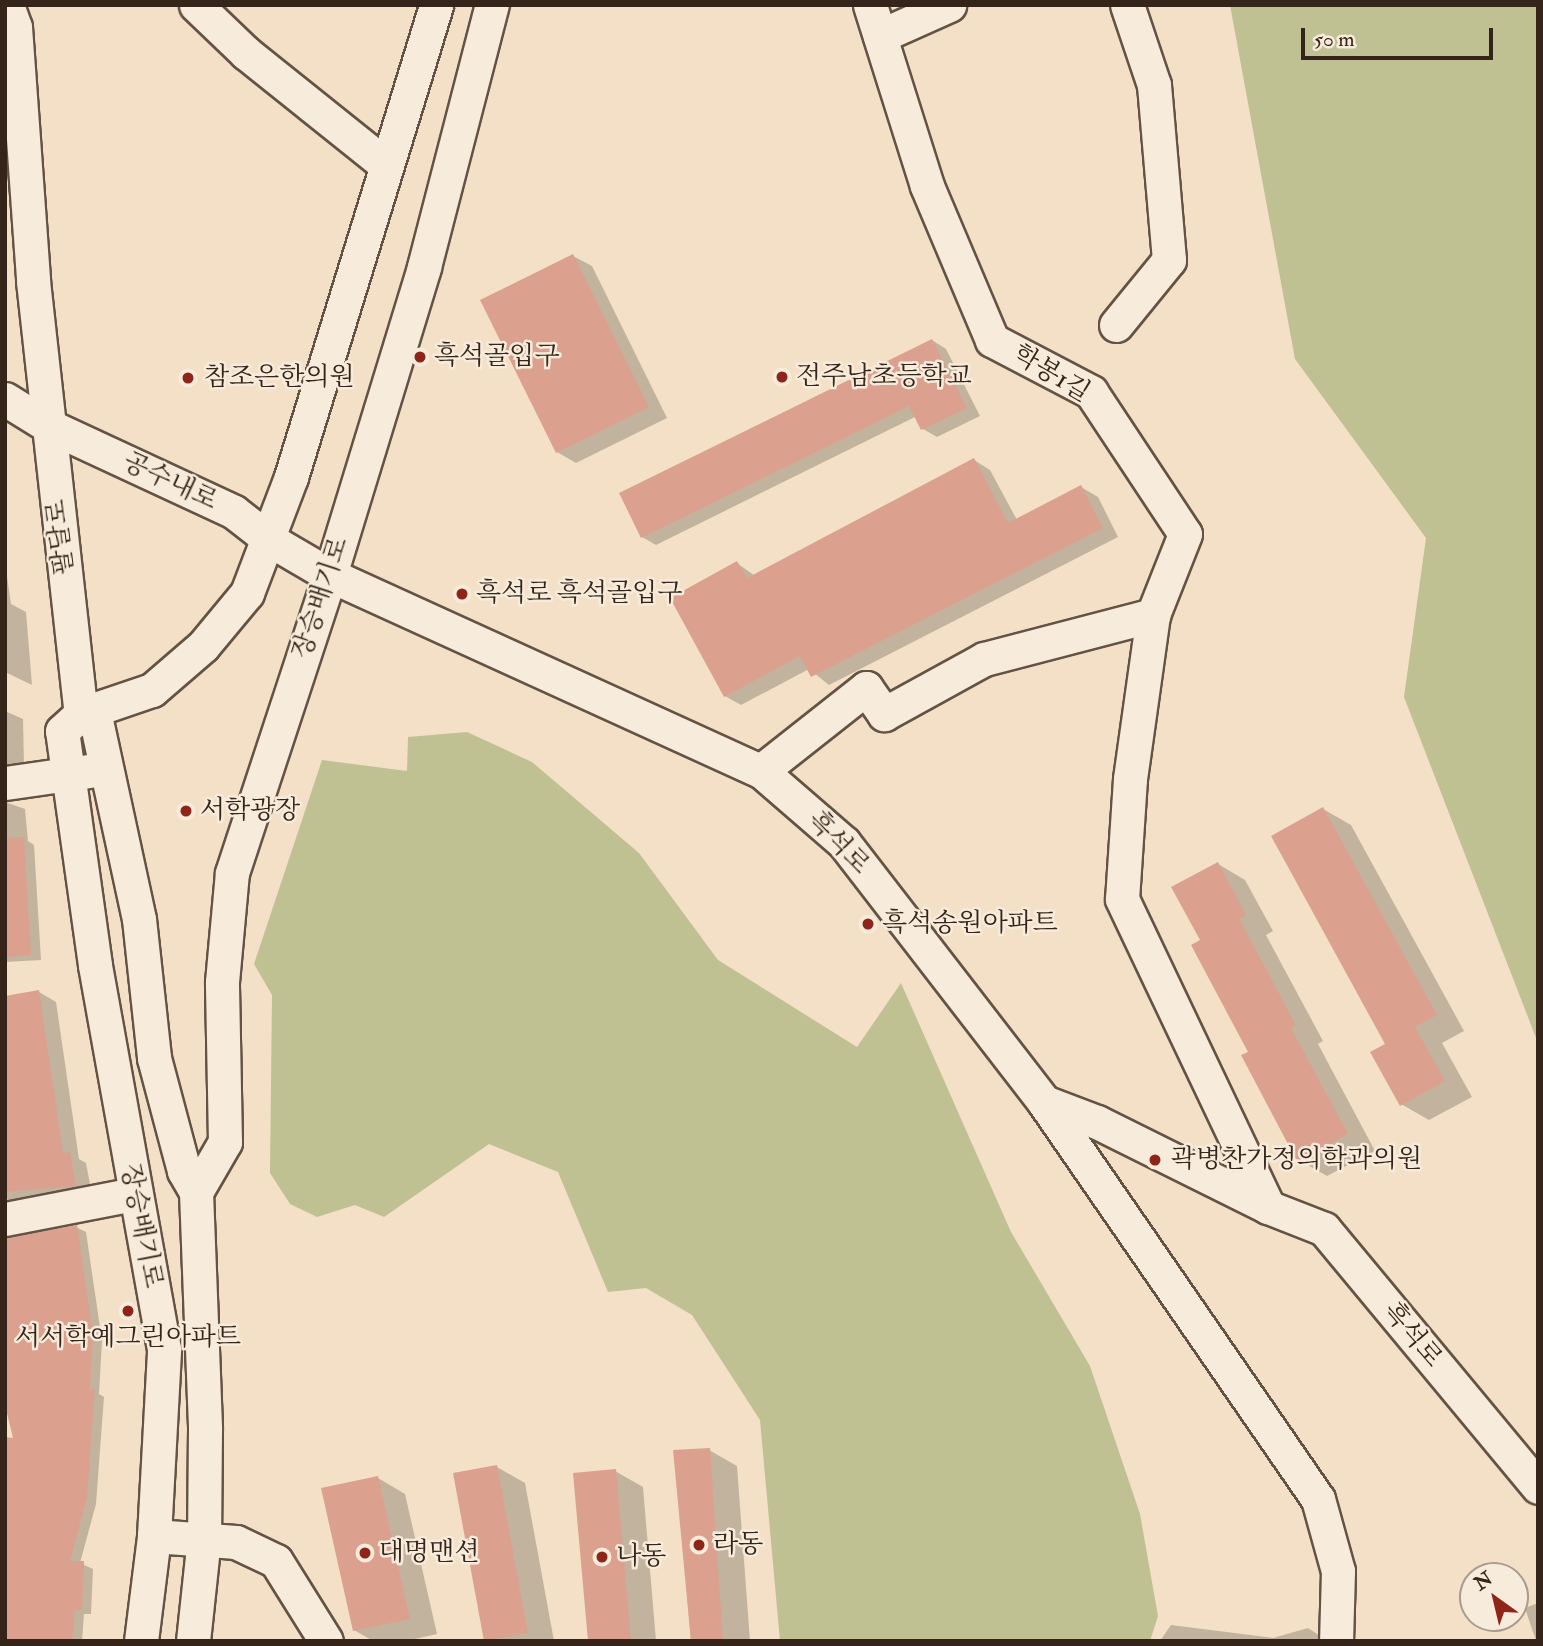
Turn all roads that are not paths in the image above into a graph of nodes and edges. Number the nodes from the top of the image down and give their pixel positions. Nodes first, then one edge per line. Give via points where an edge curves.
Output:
1 (6, 5) edge
2 (196, 5) edge
3 (436, 5) edge
4 (492, 5) edge
5 (949, 5) edge
6 (1127, 5) edge
7 (875, 20) edge
8 (386, 165) junction
9 (1116, 325) dead end
10 (5, 399) edge
11 (47, 425) junction
12 (270, 540) junction
13 (330, 575) junction
14 (1153, 615) junction
15 (81, 714) junction
16 (107, 767) junction
17 (761, 771) junction
18 (68, 776) junction
19 (5, 783) edge
20 (1044, 1102) junction
21 (196, 1192) junction
22 (134, 1194) junction
23 (1268, 1208) junction
24 (5, 1219) edge
25 (1538, 1487) edge
26 (154, 1536) junction
27 (204, 1538) junction
28 (141, 1641) edge
29 (193, 1641) edge
30 (326, 1641) edge
31 (1336, 1641) edge

1 - 11 street, 팔달로 via 15,27
2 - 8 street via 246,53
3 - 8 street
4 - 13 street, 장승배기로 via 424,267
5 - 7 street
6 - 9 street via 1154,85 1169,260
7 - 14 street, 학봉1길 via 927,186 992,340 1091,392 1185,534
8 - 12 street
10 - 11 street, 공수내로
11 - 12 street, 공수내로 via 234,512
11 - 15 street, 팔달로
12 - 13 street, 공수내로
12 - 15 street via 247,593 202,646 152,690
13 - 17 street, 흑석로
13 - 21 street, 장승배기로 via 232,873 222,982 225,1142
14 - 17 street via 984,659 884,714 866,688
14 - 23 street, 학봉1길 via 1130,779 1122,899
15 - 16 street via 97,725
15 - 18 street, 장승배기로 via 62,731
16 - 18 street
16 - 21 street, 장승배기로 via 139,919 154,1058 184,1171
17 - 20 street, 흑석로 via 844,843
18 - 19 street
18 - 22 street, 장승배기로
20 - 23 street, 흑석로 via 1097,1122
20 - 31 street via 1318,1499 1338,1571
21 - 27 street, 장승배기로 via 205,1429
22 - 24 street
22 - 26 street, 장승배기로 via 164,1349
23 - 25 street, 흑석로 via 1324,1229
26 - 27 street
26 - 28 street, 장승배기로
27 - 29 street, 장승배기로
27 - 30 street via 236,1542 276,1561

